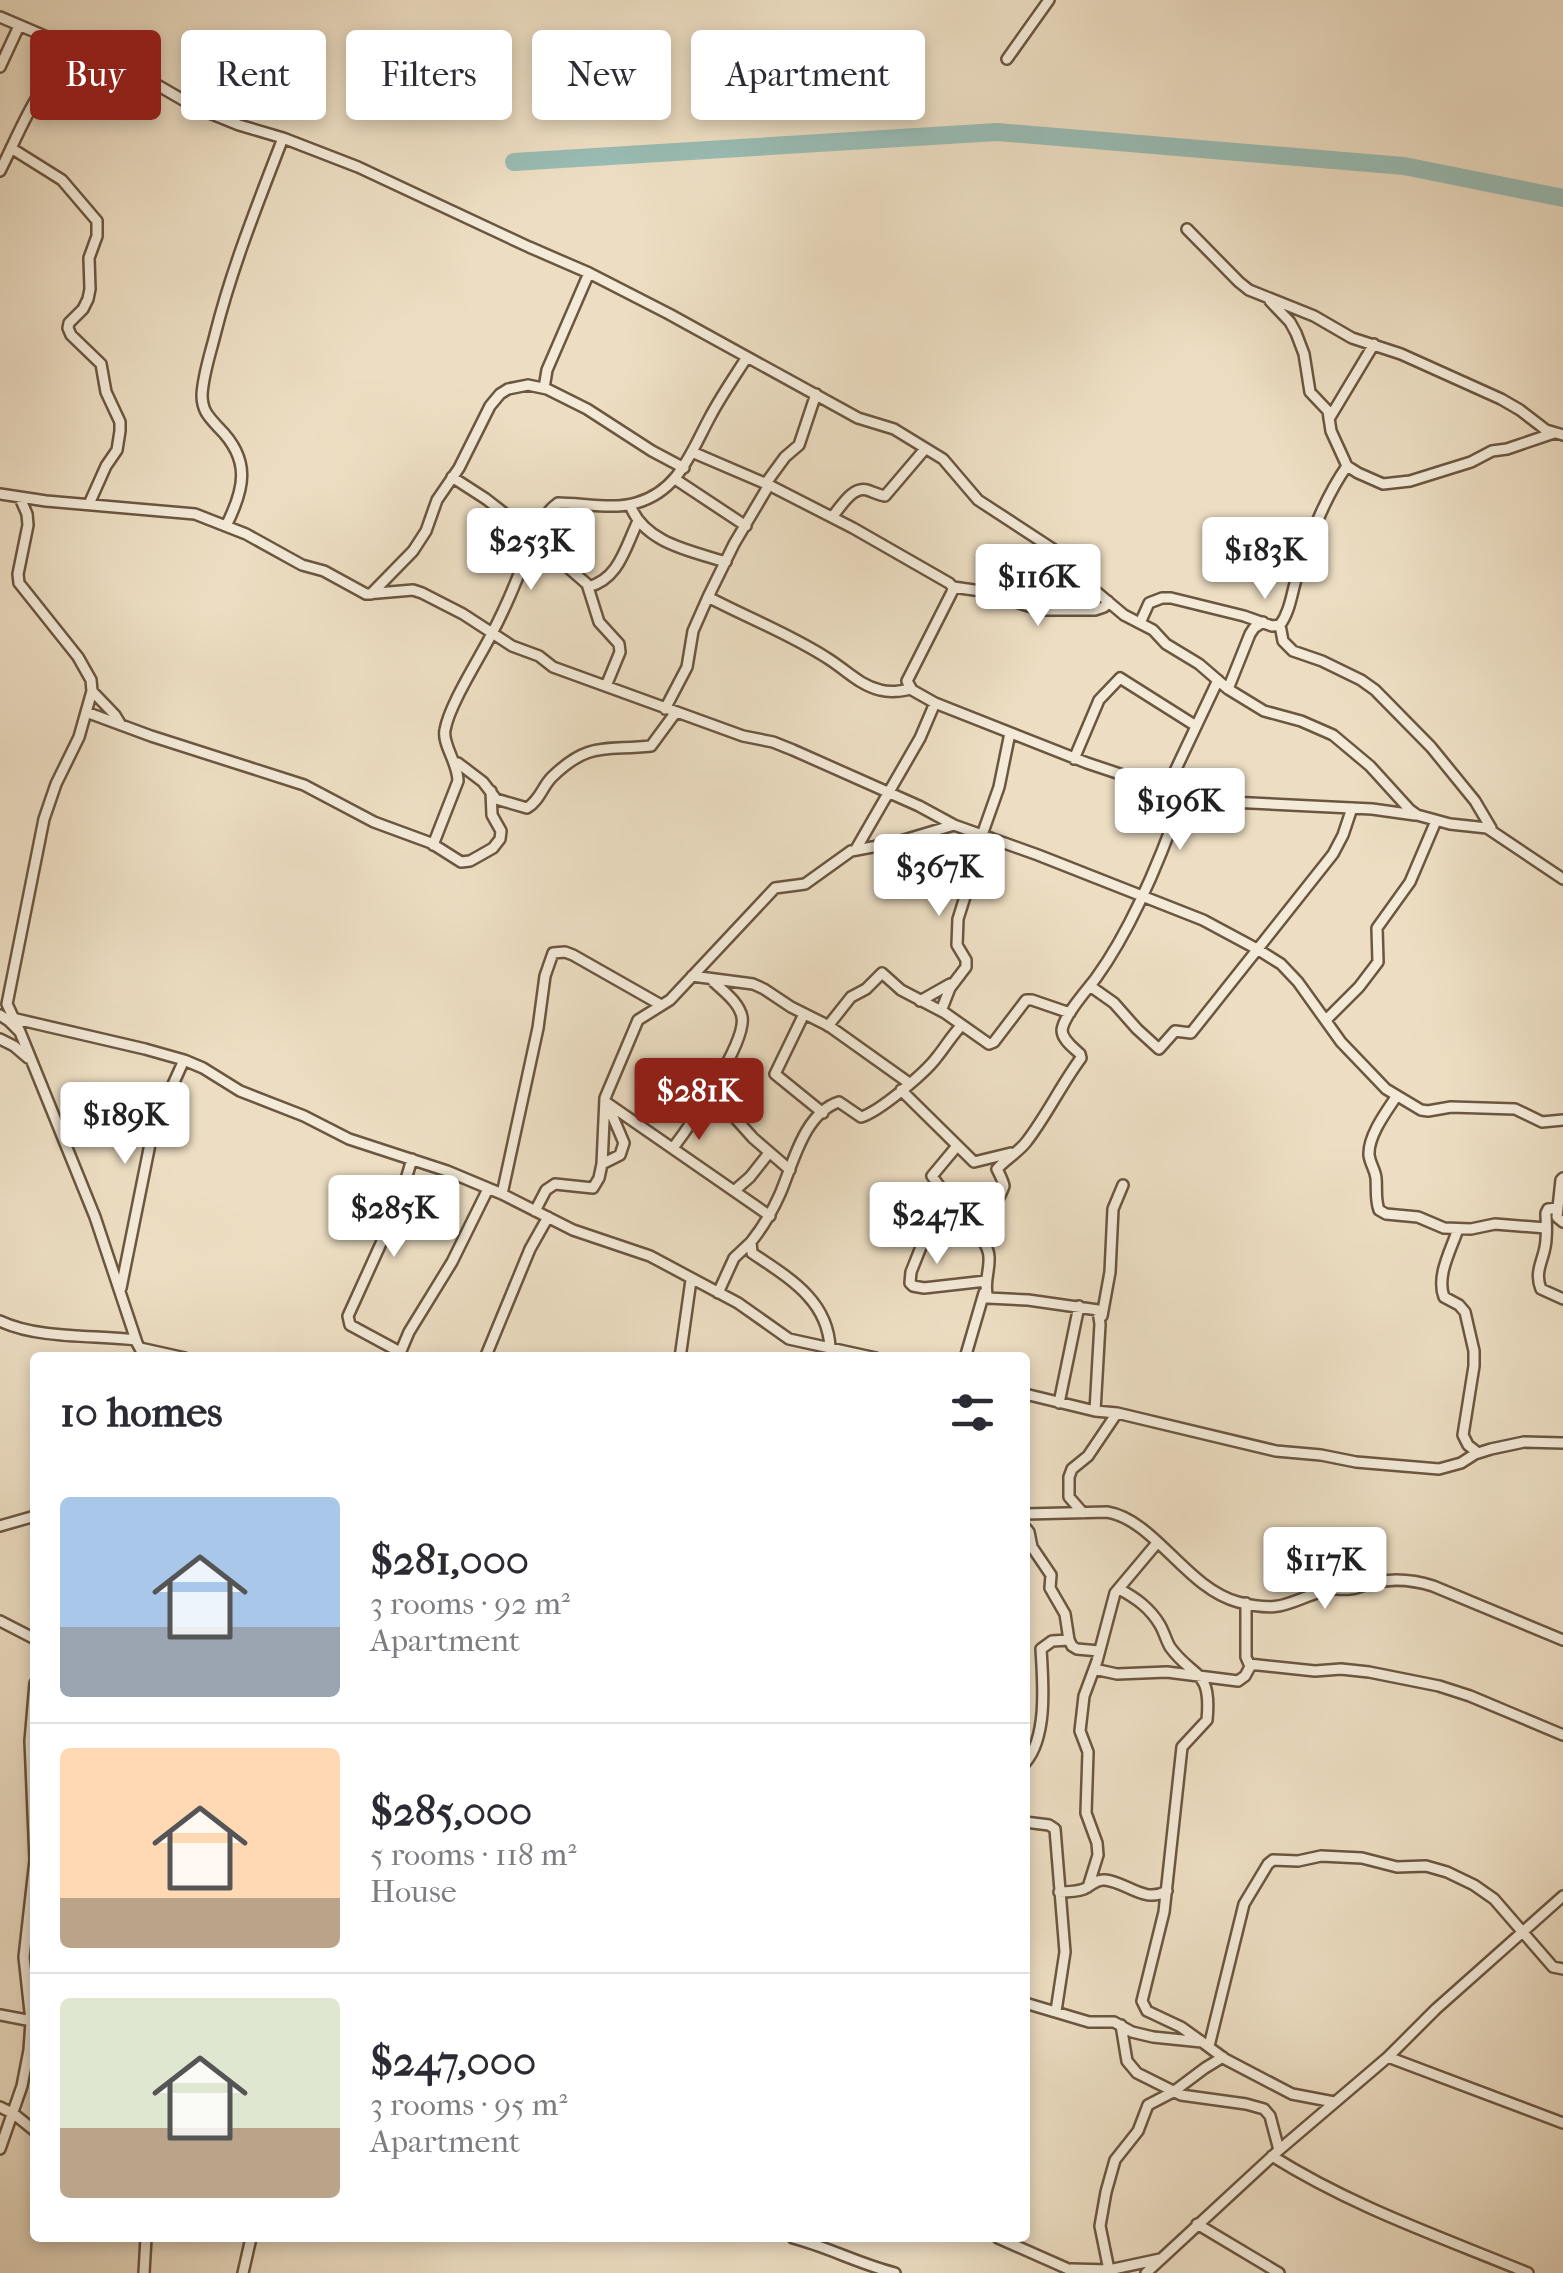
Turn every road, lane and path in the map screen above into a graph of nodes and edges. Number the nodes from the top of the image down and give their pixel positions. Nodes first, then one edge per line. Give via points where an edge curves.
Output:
1 (1049, 0) edge
2 (0, 17) edge
3 (18, 26) junction
4 (30, 31) edge
5 (1007, 59) dead end
6 (0, 67) edge
7 (161, 87) edge
8 (30, 114) edge
9 (284, 138) junction
10 (11, 148) junction
11 (0, 171) edge
12 (1188, 230) dead end
13 (589, 273) junction
14 (1268, 298) junction
15 (1374, 344) junction
16 (747, 356) junction
17 (544, 388) junction
18 (816, 394) junction
19 (1329, 420) junction
20 (1558, 434) edge
21 (925, 448) junction
22 (692, 452) junction
23 (1347, 466) junction
24 (684, 468) junction
25 (452, 478) junction
26 (675, 479) junction
27 (768, 484) junction
28 (0, 494) edge
29 (20, 498) junction
30 (88, 504) junction
31 (630, 505) junction
32 (832, 517) junction
33 (638, 521) junction
34 (226, 526) junction
35 (746, 526) junction
36 (533, 537) junction
37 (726, 562) junction
38 (588, 587) junction
39 (953, 587) junction
40 (372, 594) junction
41 (708, 598) junction
42 (1108, 602) junction
43 (1263, 622) junction
44 (1140, 623) junction
45 (1280, 624) junction
46 (492, 634) junction
47 (1218, 680) junction
48 (606, 686) junction
49 (911, 689) junction
50 (1228, 689) junction
51 (92, 691) junction
52 (935, 702) junction
53 (671, 710) junction
54 (86, 712) junction
55 (122, 725) junction
56 (1196, 726) junction
57 (1010, 733) junction
58 (1074, 758) junction
59 (454, 760) junction
60 (1166, 788) junction
61 (491, 792) junction
62 (887, 792) junction
63 (1183, 795) junction
64 (1352, 808) junction
65 (1417, 815) junction
66 (1436, 821) junction
67 (954, 824) junction
68 (1493, 831) junction
69 (987, 836) junction
70 (433, 845) junction
71 (856, 849) junction
72 (1563, 878) edge
73 (1141, 897) junction
74 (1258, 949) junction
75 (692, 976) junction
76 (711, 979) junction
77 (956, 979) junction
78 (1090, 986) junction
79 (920, 1001) junction
80 (660, 1006) junction
81 (940, 1011) junction
82 (1070, 1012) junction
83 (804, 1014) junction
84 (0, 1016) edge
85 (12, 1018) junction
86 (1326, 1020) junction
87 (962, 1025) junction
88 (828, 1026) junction
89 (20, 1032) junction
90 (0, 1039) edge
91 (30, 1060) junction
92 (184, 1060) junction
93 (905, 1086) junction
94 (710, 1090) junction
95 (1396, 1097) junction
96 (606, 1100) junction
97 (823, 1113) junction
98 (1563, 1120) edge
99 (957, 1146) junction
100 (673, 1148) junction
101 (1014, 1153) junction
102 (769, 1154) junction
103 (412, 1159) junction
104 (602, 1164) junction
105 (790, 1170) junction
106 (1563, 1178) edge
107 (1122, 1184) dead end
108 (488, 1189) junction
109 (734, 1191) junction
110 (502, 1194) junction
111 (1558, 1208) junction
112 (535, 1211) junction
113 (948, 1215) junction
114 (770, 1216) junction
115 (548, 1218) junction
116 (1563, 1222) edge
117 (1546, 1228) junction
118 (1458, 1230) junction
119 (981, 1239) junction
120 (751, 1242) junction
121 (692, 1280) junction
122 (986, 1286) junction
123 (120, 1291) junction
124 (718, 1293) junction
125 (1563, 1299) edge
126 (1079, 1306) junction
127 (0, 1321) edge
128 (1100, 1324) junction
129 (802, 1344) junction
130 (140, 1348) edge
131 (830, 1348) junction
132 (400, 1352) edge
133 (402, 1352) edge
134 (487, 1352) edge
135 (681, 1352) edge
136 (800, 1352) edge
137 (848, 1352) edge
138 (968, 1352) edge
139 (1030, 1395) edge
140 (1059, 1403) junction
141 (1095, 1410) junction
142 (1118, 1413) junction
143 (1563, 1443) edge
144 (1478, 1453) junction
145 (1083, 1513) junction
146 (1030, 1514) edge
147 (30, 1517) edge
148 (0, 1526) edge
149 (1030, 1541) edge
150 (1157, 1542) junction
151 (1119, 1588) junction
152 (1246, 1604) junction
153 (0, 1621) edge
154 (30, 1636) edge
155 (1068, 1640) junction
156 (1563, 1640) edge
157 (1099, 1652) junction
158 (1252, 1665) junction
159 (1094, 1669) junction
160 (1202, 1677) junction
161 (1563, 1734) edge
162 (1030, 1755) edge
163 (1030, 1823) edge
164 (1088, 1887) junction
165 (1166, 1891) junction
166 (1060, 1892) junction
167 (1563, 1896) edge
168 (30, 1901) edge
169 (1524, 1930) junction
170 (1563, 1969) edge
171 (30, 2000) edge
172 (1030, 2004) edge
173 (1056, 2010) junction
174 (0, 2015) edge
175 (30, 2020) edge
176 (1121, 2026) junction
177 (1206, 2044) junction
178 (30, 2047) edge
179 (1223, 2057) junction
180 (1388, 2057) junction
181 (1174, 2092) junction
182 (1334, 2102) junction
183 (0, 2107) edge
184 (14, 2114) junction
185 (1563, 2123) edge
186 (30, 2127) edge
187 (0, 2149) edge
188 (1276, 2153) junction
189 (1197, 2224) junction
190 (146, 2242) edge
191 (250, 2242) edge
192 (811, 2242) edge
193 (1007, 2242) edge
194 (1163, 2258) junction
195 (1109, 2270) junction
196 (1074, 2271) edge
197 (144, 2273) edge
198 (242, 2273) edge
199 (894, 2273) edge
200 (1146, 2273) edge
201 (1279, 2273) edge
202 (1528, 2273) edge

1 - 5 street
2 - 3 street
3 - 4 street
3 - 6 street
7 - 9 street via 197,108
8 - 10 street
9 - 13 street
9 - 34 street via 246,233 203,386 204,411 234,446 243,474
10 - 11 street
10 - 30 street via 62,180 97,221 88,299 68,328 102,364 120,431
12 - 14 street via 1242,286
13 - 16 street
13 - 17 street
14 - 15 street
14 - 19 street via 1296,333 1310,392
15 - 19 street
15 - 20 street via 1501,399
16 - 18 street
16 - 22 street
17 - 24 street
17 - 25 street via 517,386 500,394
18 - 21 street
18 - 27 street via 799,445
19 - 23 street
20 - 23 street via 1388,484
21 - 32 street via 885,496 856,491
21 - 42 street via 988,508 1062,556
22 - 24 street
22 - 27 street
23 - 45 street
24 - 26 street
25 - 36 street
25 - 40 street via 413,551
26 - 31 street
26 - 35 street
27 - 32 street
27 - 35 street
28 - 29 street
29 - 30 street
29 - 51 street via 28,525 19,583 78,657
30 - 34 street via 196,514
31 - 33 street
31 - 36 street via 558,502
32 - 39 street
33 - 37 street via 667,542
33 - 38 street via 616,568
34 - 40 street
35 - 37 street
36 - 38 street
36 - 46 street
37 - 41 street
38 - 48 street via 599,622 620,644
39 - 42 street via 1041,610 1095,610
39 - 49 street via 908,676
40 - 46 street via 413,590
41 - 49 street via 793,638 878,690
41 - 53 street
42 - 44 street
43 - 44 street via 1162,598 1149,603
43 - 45 street
43 - 50 street via 1250,634
44 - 47 street
45 - 68 street via 1293,651 1375,690 1431,747
46 - 48 street
46 - 59 street via 444,731
47 - 50 street
47 - 56 street
48 - 53 street
49 - 52 street
50 - 65 street via 1264,711 1333,735
51 - 54 street
51 - 55 street
52 - 57 street
52 - 62 street
53 - 61 street via 648,748 604,748 574,758 530,808
53 - 62 street via 773,742
54 - 55 street
54 - 85 street via 44,819 7,1004
55 - 70 street via 304,785
56 - 58 street via 1120,678 1102,694
56 - 60 street
57 - 58 street
57 - 69 street
58 - 60 street
59 - 61 street
59 - 70 street via 458,781
60 - 63 street
61 - 70 street via 501,834 493,848 461,862
62 - 67 street
62 - 71 street
63 - 64 street via 1220,803
63 - 73 street
64 - 65 street
64 - 74 street via 1333,854
65 - 66 street
66 - 68 street
66 - 86 street via 1410,882 1377,928 1378,962
67 - 69 street
67 - 71 street
68 - 72 street
69 - 73 street
69 - 77 street via 983,867 969,884 958,919 957,945 966,964
71 - 75 street via 805,884 770,891
73 - 74 street
73 - 78 street
74 - 78 street via 1192,1033 1177,1030 1159,1049
74 - 86 street via 1281,964
75 - 76 street
75 - 80 street
76 - 83 street via 753,984
76 - 94 street via 738,1008 742,1024
77 - 79 street
77 - 81 street
78 - 82 street
79 - 81 street
79 - 88 street via 882,973 851,996
80 - 96 street via 638,1020
80 - 110 street via 573,955 553,953
81 - 87 street
82 - 87 street via 1026,1000 990,1044
82 - 101 street via 1062,1034 1080,1058
83 - 88 street
83 - 97 street via 775,1074
84 - 89 street
85 - 89 street
85 - 92 street
86 - 95 street
87 - 93 street
88 - 93 street
89 - 91 street
90 - 91 street
91 - 123 street
92 - 103 street via 349,1139
92 - 123 street via 151,1139
93 - 97 street via 863,1117 839,1102
93 - 99 street
94 - 100 street
94 - 102 street
95 - 98 street via 1428,1111 1515,1109 1542,1122
95 - 118 street via 1370,1147 1378,1208
96 - 100 street
96 - 104 street
96 - 104 street via 624,1144 620,1155
97 - 105 street via 804,1134
99 - 101 street via 976,1163
99 - 113 street via 932,1176 940,1187 937,1205
100 - 109 street
101 - 119 street via 997,1170 1003,1190
102 - 105 street
102 - 109 street
103 - 108 street
103 - 132 street via 348,1316 352,1326
104 - 112 street via 593,1188 555,1184
105 - 114 street
106 - 111 street
107 - 128 street via 1113,1209
108 - 110 street
108 - 133 street
109 - 114 street
110 - 112 street
111 - 116 street
111 - 117 street via 1547,1210
112 - 115 street
113 - 119 street
113 - 122 street via 929,1228 910,1283
114 - 120 street
115 - 121 street via 650,1256
115 - 134 street
117 - 118 street via 1495,1224
117 - 125 street via 1538,1282
118 - 144 street via 1441,1288 1465,1312 1471,1337 1474,1366 1463,1436
119 - 122 street via 988,1250
120 - 124 street via 734,1258
120 - 131 street via 752,1253 818,1307
121 - 124 street
121 - 135 street
122 - 126 street via 992,1300
122 - 138 street
123 - 130 street
124 - 129 street
126 - 128 street via 1096,1308
126 - 140 street
127 - 130 street
128 - 141 street
129 - 131 street
129 - 136 street
131 - 137 street
139 - 140 street
140 - 141 street
141 - 142 street
142 - 144 street via 1276,1452 1356,1462 1440,1469
142 - 145 street via 1069,1477 1069,1497
143 - 144 street via 1524,1442
145 - 146 street
145 - 150 street via 1118,1514
147 - 148 street
149 - 155 street via 1050,1575
150 - 151 street
150 - 152 street via 1207,1588
151 - 157 street
151 - 160 street via 1147,1608 1170,1647
152 - 156 street via 1281,1607 1326,1590 1412,1581
152 - 158 street via 1246,1657
153 - 154 street
155 - 157 street via 1077,1650
155 - 162 street via 1042,1647 1041,1721
157 - 159 street
158 - 160 street via 1238,1681
158 - 161 street via 1355,1670 1439,1686
159 - 160 street
159 - 164 street via 1080,1731 1088,1752 1086,1813 1098,1855
160 - 165 street via 1206,1720 1180,1753
163 - 166 street via 1054,1827
164 - 165 street via 1102,1880 1153,1896
164 - 166 street
165 - 177 street via 1142,2005
166 - 173 street via 1065,1952
167 - 169 street
168 - 171 street via 24,1957
169 - 170 street
169 - 177 street via 1481,1889 1432,1868 1343,1857 1272,1860 1244,1904
169 - 180 street
172 - 173 street
173 - 176 street
174 - 175 street
176 - 177 street
176 - 181 street via 1131,2068
177 - 179 street
178 - 184 street
179 - 181 street
179 - 182 street via 1292,2094
180 - 182 street
180 - 185 street
181 - 188 street via 1264,2109
181 - 195 street via 1148,2105 1112,2168 1100,2226
182 - 188 street
183 - 184 street
184 - 186 street
184 - 187 street
188 - 189 street
188 - 202 street via 1339,2195
189 - 194 street
189 - 201 street
190 - 197 street
191 - 198 street
192 - 199 street
193 - 196 street
194 - 195 street
194 - 200 street
195 - 196 street

